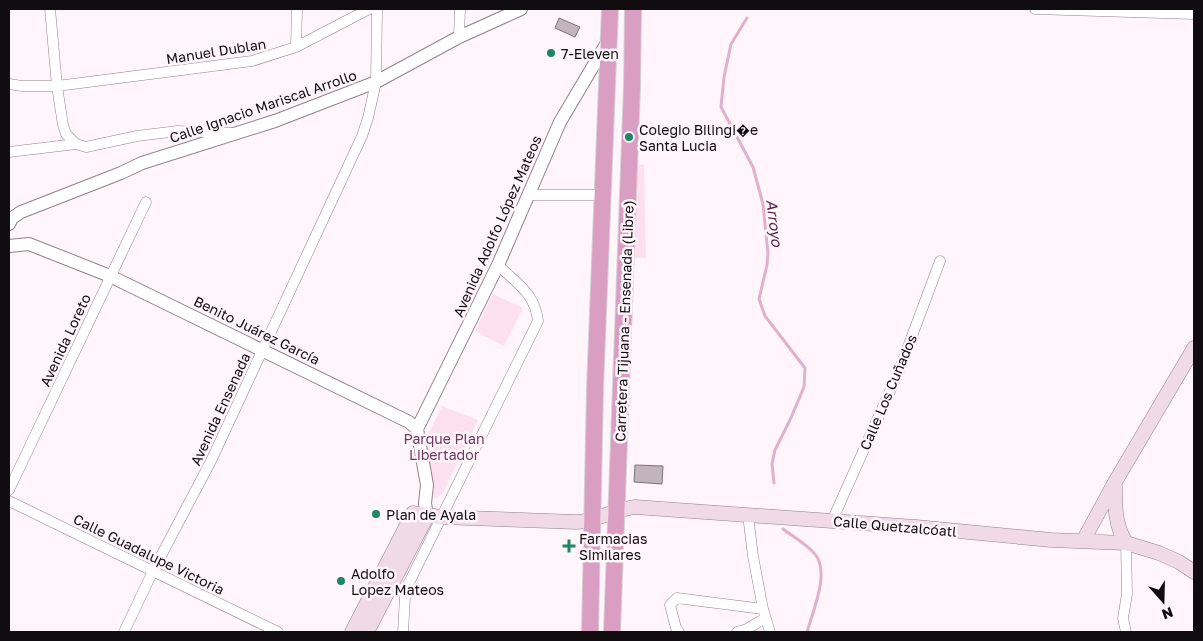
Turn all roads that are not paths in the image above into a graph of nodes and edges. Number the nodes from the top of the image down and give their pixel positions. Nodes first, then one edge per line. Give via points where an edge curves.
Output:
1 (50, 9) edge
2 (297, 9) edge
3 (369, 9) edge
4 (377, 9) edge
5 (460, 9) edge
6 (610, 9) edge
7 (633, 9) edge
8 (1035, 9) edge
9 (516, 10) edge
10 (1194, 14) edge
11 (459, 37) junction
12 (609, 39) junction
13 (296, 47) junction
14 (376, 82) junction
15 (9, 84) edge
16 (57, 86) junction
17 (236, 133) junction
18 (76, 144) junction
19 (9, 152) edge
20 (529, 195) junction
21 (602, 195) junction
22 (146, 202) dead end
23 (9, 224) edge
24 (9, 246) edge
25 (940, 261) dead end
26 (498, 265) junction
27 (110, 276) junction
28 (1194, 348) edge
29 (263, 350) junction
30 (417, 429) junction
31 (1115, 482) junction
32 (9, 490) edge
33 (9, 501) edge
34 (618, 510) junction
35 (431, 512) junction
36 (748, 515) junction
37 (592, 519) junction
38 (832, 521) junction
39 (1083, 542) junction
40 (1126, 543) junction
41 (153, 571) junction
42 (1194, 572) edge
43 (764, 614) junction
44 (1123, 618) junction
45 (124, 632) edge
46 (278, 632) edge
47 (352, 632) edge
48 (367, 632) edge
49 (402, 632) edge
50 (590, 632) edge
51 (612, 632) edge
52 (679, 632) edge
53 (737, 632) edge
54 (770, 632) edge
55 (1120, 632) edge
56 (1126, 632) edge

1 - 16 street
2 - 13 street
3 - 13 street, Manuel Dublan
4 - 14 street, Avenida Ensenada
5 - 11 street
6 - 12 highway, Carretera Tijuana - Ensenada (Libre)
7 - 34 highway, Carretera Tijuana - Ensenada (Libre)
8 - 10 street
9 - 11 street, Calle Ignacio Mariscal Arrollo
11 - 14 street, Calle Ignacio Mariscal Arrollo
12 - 20 street, Avenida Adolfo López Mateos via 560,122
12 - 21 highway, Carretera Tijuana - Ensenada (Libre)
13 - 16 street, Manuel Dublan via 232,65
14 - 17 street, Calle Ignacio Mariscal Arrollo
14 - 29 street, Avenida Ensenada via 362,136
15 - 16 street, Manuel Dublan
16 - 18 street via 63,125 66,134
17 - 18 street via 178,131 86,147
17 - 23 street, Calle Ignacio Mariscal Arrollo via 142,163 21,212
18 - 19 street
20 - 21 street
20 - 26 street, Avenida Adolfo López Mateos
21 - 37 highway, Carretera Tijuana - Ensenada (Libre)
22 - 27 street, Avenida Loreto
24 - 27 street, Benito Juárez García via 29,244
25 - 38 street, Calle Los Cuñados via 898,371
26 - 30 street, Avenida Adolfo López Mateos
26 - 35 street via 531,297 538,321
27 - 29 street, Benito Juárez García
27 - 32 street, Avenida Loreto
28 - 31 main road
29 - 30 street, Benito Juárez García via 395,414
29 - 41 street, Avenida Ensenada via 211,461
30 - 35 street
31 - 39 main road
31 - 40 main road via 1114,510 1119,532
33 - 41 street, Calle Guadalupe Victoria
34 - 36 main road, Calle Quetzalcóatl via 652,507
34 - 37 main road, Calle Quetzalcóatl
34 - 51 highway, Carretera Tijuana - Ensenada (Libre)
35 - 37 main road via 577,522
35 - 47 main road via 413,513
35 - 48 main road
35 - 49 street via 404,597
36 - 38 main road, Calle Quetzalcóatl
36 - 43 street
37 - 50 highway, Carretera Tijuana - Ensenada (Libre)
38 - 39 main road, Calle Quetzalcóatl
39 - 40 main road, Calle Quetzalcóatl
40 - 42 main road, Calle Quetzalcóatl via 1159,553
40 - 44 street via 1127,594
41 - 45 street, Avenida Ensenada
41 - 46 street, Calle Guadalupe Victoria
43 - 52 street via 677,598 670,605
43 - 53 street via 747,629
43 - 54 street
44 - 55 street
44 - 56 street

